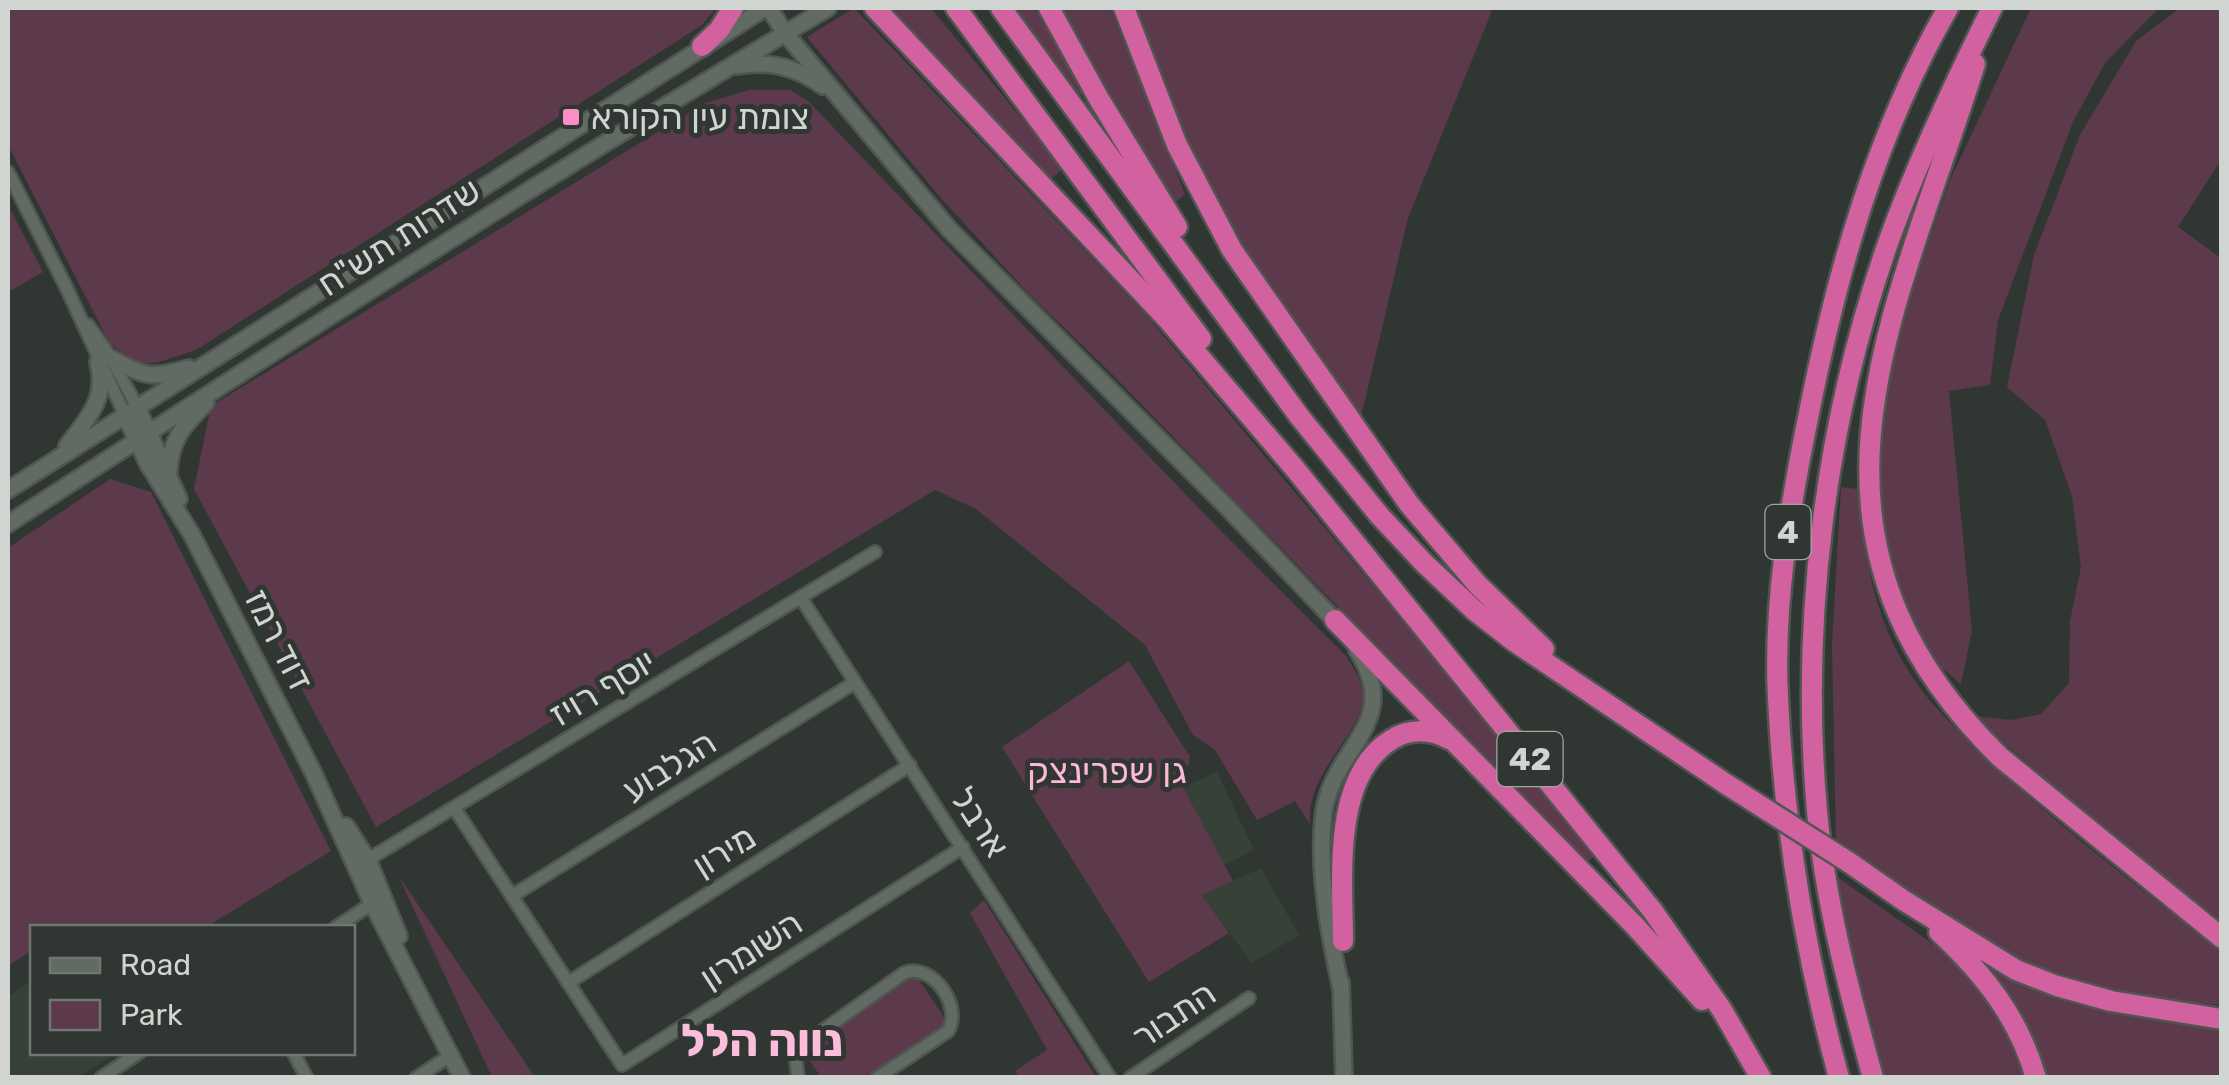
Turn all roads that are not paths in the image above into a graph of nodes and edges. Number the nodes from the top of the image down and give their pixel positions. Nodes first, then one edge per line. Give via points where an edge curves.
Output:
1 (733, 8) edge
2 (767, 8) edge
3 (828, 8) edge
4 (875, 8) edge
5 (956, 8) edge
6 (1001, 8) edge
7 (1048, 8) edge
8 (1124, 8) edge
9 (1948, 8) edge
10 (1993, 8) edge
11 (785, 33) junction
12 (702, 46) junction
13 (710, 76) junction
14 (846, 108) junction
15 (8, 172) edge
16 (1248, 344) junction
17 (105, 360) junction
18 (207, 362) junction
19 (226, 382) junction
20 (131, 411) junction
21 (143, 437) junction
22 (58, 457) junction
23 (148, 464) junction
24 (91, 470) junction
25 (1296, 470) junction
26 (169, 475) junction
27 (8, 490) edge
28 (8, 524) edge
29 (192, 535) junction
30 (875, 552) dead end
31 (801, 598) junction
32 (1335, 620) junction
33 (854, 684) junction
34 (1615, 708) junction
35 (1467, 753) junction
36 (910, 766) junction
37 (455, 810) junction
38 (963, 847) junction
39 (362, 864) junction
40 (512, 896) junction
41 (378, 900) junction
42 (1903, 900) junction
43 (340, 925) edge
44 (2222, 938) edge
45 (1343, 941) joint
46 (568, 982) junction
47 (1340, 988) junction
48 (1249, 998) dead end
49 (2222, 1019) edge
50 (136, 1055) edge
51 (295, 1055) edge
52 (452, 1055) junction
53 (1751, 1058) junction
54 (101, 1078) edge
55 (307, 1078) edge
56 (416, 1078) edge
57 (462, 1078) edge
58 (798, 1078) edge
59 (877, 1078) edge
60 (1110, 1078) edge
61 (1130, 1078) edge
62 (1344, 1078) edge
63 (1761, 1078) edge
64 (1839, 1078) edge
65 (1873, 1078) edge
66 (2036, 1078) edge

1 - 12 highway
2 - 11 main road
2 - 12 main road, שדרות תש"ח
3 - 11 main road, שדרות תש"ח
4 - 25 highway, 42 via 1169,321
5 - 25 highway
6 - 16 highway
7 - 16 highway, 42
8 - 34 highway via 1177,145 1232,250 1313,369 1442,546 1508,616
9 - 64 highway, 4 via 1876,160 1831,306 1791,500 1778,634 1785,798 1814,984
10 - 44 highway via 1887,333 1869,428 1880,564 1907,632 1970,727
10 - 65 highway, 4 via 1887,246 1839,428 1819,561 1812,710 1817,812 1846,980
11 - 13 main road, שדרות תש"ח
11 - 14 main road
12 - 18 main road, שדרות תש"ח
13 - 14 main road via 754,63 781,65 808,76
13 - 19 main road, שדרות תש"ח
14 - 32 main road via 962,242
15 - 17 street, דוד רמז
16 - 34 highway, 42 via 1379,515 1450,590
17 - 18 main road via 140,375
17 - 20 street, דוד רמז
17 - 22 main road via 98,406
18 - 20 main road, שדרות תש"ח
19 - 21 main road, שדרות תש"ח
19 - 26 main road via 180,429
20 - 21 main road, דוד רמז
20 - 22 main road, שדרות תש"ח
21 - 23 main road, דוד רמז
21 - 24 main road, שדרות תש"ח
21 - 26 main road, דוד רמז
22 - 27 main road, שדרות תש"ח
23 - 24 main road via 123,459
23 - 29 main road, דוד רמז
24 - 28 main road, שדרות תש"ח
25 - 53 highway, 42 via 1652,910
26 - 29 main road, דוד רמז
29 - 39 main road, דוד רמז
30 - 31 street, יוסף רויז
31 - 33 street, ארבל
31 - 37 street, יוסף רויז
32 - 35 highway
32 - 47 main road via 1368,668 1374,701 1369,722 1333,779 1323,823 1328,921
33 - 36 street, ארבל
33 - 40 street, הגלבוע
34 - 42 highway, 42, bridge
35 - 45 highway via 1448,737 1415,731 1382,745 1368,760 1343,843
35 - 53 highway via 1635,926
36 - 38 street, ארבל
36 - 46 street, מירון
37 - 39 street, יוסף רויז
37 - 40 street, השומרון
38 - 46 street, השומרון via 622,1064
38 - 60 street, ארבל
39 - 41 main road, דוד רמז
40 - 46 street, השומרון
41 - 43 street
41 - 52 main road, דוד רמז
42 - 49 highway via 2016,970 2057,986
42 - 66 highway, 42 via 1990,984 2023,1038
45 - 47 main road
47 - 62 main road
48 - 61 street, התבור
50 - 54 street
51 - 55 street
52 - 56 street
52 - 57 main road, דוד רמז
53 - 63 highway, 42
58 - 59 street via 801,1046 904,973 922,972 952,1006 953,1024

